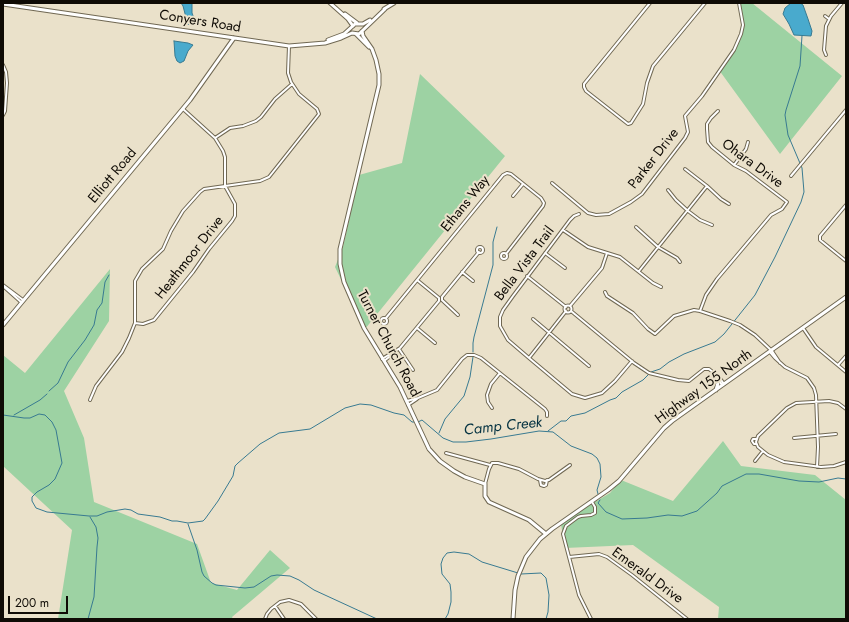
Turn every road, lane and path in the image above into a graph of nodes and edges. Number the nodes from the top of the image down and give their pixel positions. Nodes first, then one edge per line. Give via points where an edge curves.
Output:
1 (330, 3) edge
2 (394, 3) edge
3 (650, 3) edge
4 (705, 3) edge
5 (739, 3) edge
6 (842, 3) edge
7 (3, 4) edge
8 (334, 6) junction
9 (385, 9) junction
10 (825, 16) dead end
11 (829, 19) junction
12 (359, 24) junction
13 (352, 27) junction
14 (362, 31) junction
15 (355, 34) junction
16 (234, 38) junction
17 (323, 42) junction
18 (289, 46) junction
19 (372, 51) junction
20 (826, 55) dead end
21 (3, 65) edge
22 (292, 84) junction
23 (183, 109) junction
24 (846, 110) edge
25 (718, 111) dead end
26 (3, 115) edge
27 (215, 138) junction
28 (748, 142) dead end
29 (734, 165) junction
30 (685, 169) dead end
31 (791, 176) dead end
32 (552, 183) dead end
33 (523, 184) junction
34 (226, 186) junction
35 (707, 186) junction
36 (668, 190) dead end
37 (513, 196) dead end
38 (729, 204) dead end
39 (846, 205) edge
40 (688, 211) junction
41 (579, 214) dead end
42 (712, 225) dead end
43 (636, 227) dead end
44 (563, 230) junction
45 (658, 247) junction
46 (478, 252) dead end
47 (607, 252) junction
48 (545, 253) junction
49 (506, 254) dead end
50 (846, 261) edge
51 (680, 262) dead end
52 (565, 268) dead end
53 (639, 271) junction
54 (462, 272) junction
55 (527, 276) junction
56 (417, 280) junction
57 (473, 281) dead end
58 (3, 286) edge
59 (661, 286) dead end
60 (605, 292) dead end
61 (846, 298) edge
62 (440, 299) junction
63 (22, 301) junction
64 (570, 306) junction
65 (566, 307) junction
66 (566, 311) junction
67 (571, 311) junction
68 (700, 311) junction
69 (458, 315) dead end
70 (386, 318) dead end
71 (533, 319) dead end
72 (135, 323) junction
73 (3, 325) edge
74 (417, 328) junction
75 (803, 328) junction
76 (548, 333) junction
77 (436, 343) dead end
78 (399, 349) junction
79 (771, 352) junction
80 (846, 356) edge
81 (529, 358) junction
82 (383, 360) junction
83 (632, 361) junction
84 (838, 365) junction
85 (589, 366) dead end
86 (413, 370) dead end
87 (846, 372) edge
88 (500, 373) junction
89 (714, 373) junction
90 (717, 378) junction
91 (724, 385) junction
92 (715, 391) junction
93 (90, 400) dead end
94 (816, 401) junction
95 (407, 403) junction
96 (492, 408) dead end
97 (846, 409) edge
98 (548, 416) dead end
99 (836, 434) dead end
100 (818, 436) junction
101 (794, 438) dead end
102 (763, 451) junction
103 (446, 453) dead end
104 (755, 461) dead end
105 (846, 462) edge
106 (570, 465) dead end
107 (490, 466) junction
108 (817, 467) junction
109 (540, 480) junction
110 (547, 480) junction
111 (485, 484) junction
112 (592, 502) junction
113 (546, 534) junction
114 (569, 556) junction
115 (274, 606) junction
116 (265, 619) edge
117 (284, 619) edge
118 (316, 619) edge
119 (513, 619) edge
120 (591, 619) edge
121 (687, 619) edge

1 - 8 street
2 - 9 street
3 - 4 street via 584,84 586,91 628,124 643,104 653,66
5 - 32 street, Parker Drive via 743,25 734,50 685,116 688,132 685,138 642,194 614,212 596,215 588,213
6 - 11 street
7 - 16 street, Conyers Road
8 - 12 street
8 - 13 street via 348,19
9 - 12 street via 366,23
9 - 14 street
10 - 11 street
11 - 20 street via 824,50
12 - 13 street, Conyers Road
12 - 14 street, Turner Church Road
13 - 15 street
13 - 17 street, Conyers Road via 340,36
14 - 15 street, Conyers Road
14 - 19 street, Turner Church Road
15 - 17 street, Conyers Road
15 - 19 street, Turner Church Road
16 - 18 street, Conyers Road
16 - 23 street, Elliott Road
17 - 18 street, Conyers Road
18 - 22 street via 288,73
19 - 82 street, Turner Church Road via 379,69 380,85 340,249 340,260 341,273 351,299
21 - 26 street via 7,83
22 - 27 street via 275,98 256,121 230,128
22 - 34 street via 319,114 269,177 260,181
23 - 27 street, Heathmoor Drive
23 - 63 street, Elliott Road
24 - 31 street
25 - 29 street, Ohara Drive via 707,124 708,142
27 - 34 street, Heathmoor Drive via 225,157
28 - 29 street
29 - 68 street, Ohara Drive via 746,170 787,202 782,209 771,215 709,289
30 - 35 street
33 - 37 street
33 - 49 street, Ethans Way via 542,199 544,204
33 - 56 street, Ethans Way via 510,174 503,174
34 - 72 street via 204,189 200,192 175,223 163,249 138,274 134,285
34 - 72 street, Heathmoor Drive via 236,210 232,221 154,320 143,324
35 - 38 street
35 - 40 street
36 - 40 street
39 - 50 street via 820,236 820,240
40 - 42 street
40 - 45 street
41 - 44 street, Bella Vista Trail via 574,216
43 - 45 street
44 - 47 street via 588,247
44 - 48 street, Bella Vista Trail
45 - 51 street
45 - 53 street
46 - 54 street
47 - 53 street via 620,257
47 - 64 street via 602,268
48 - 52 street
48 - 55 street, Bella Vista Trail
53 - 59 street
54 - 57 street
54 - 62 street
55 - 65 street
55 - 81 street, Bella Vista Trail via 503,310 500,326 508,340
56 - 62 street
56 - 70 street, Ethans Way
58 - 63 street
60 - 68 street via 606,296 633,313 655,334 674,316 694,310
61 - 75 street, Highway 155 North
62 - 69 street
62 - 74 street
63 - 73 street, Elliott Road
64 - 65 street
64 - 67 street
65 - 66 street
66 - 67 street
66 - 76 street
67 - 83 street
68 - 79 street via 740,325 755,335
71 - 76 street
72 - 93 street via 126,346 96,386
74 - 77 street
74 - 78 street
75 - 79 street, Highway 155 North
75 - 84 street via 816,347
76 - 81 street
76 - 85 street
78 - 82 street
78 - 86 street
79 - 91 street, Highway 155 North
79 - 94 street via 786,368 809,379 815,389
80 - 84 street
81 - 83 street, Bella Vista Trail via 572,394 586,398 602,393
82 - 95 street, Turner Church Road
83 - 89 street via 650,373 682,380 689,381 706,368
84 - 87 street
88 - 95 street via 479,356 467,355 438,389
88 - 96 street via 491,384 487,395
88 - 98 street via 545,409
89 - 90 street
89 - 91 street
90 - 91 street
90 - 92 street via 718,385
91 - 92 street, Highway 155 North
92 - 112 street, Highway 155 North via 664,428 626,474
94 - 97 street via 831,401
94 - 100 street
94 - 102 street via 800,402 791,406 756,439 756,444
95 - 111 street, Turner Church Road via 427,446 440,461 458,474
99 - 100 street
100 - 101 street
100 - 108 street
102 - 104 street
102 - 108 street via 781,461
103 - 107 street
105 - 108 street
106 - 110 street
107 - 109 street via 498,463
107 - 111 street
109 - 110 street
109 - 110 street via 544,486
111 - 113 street via 485,496 489,502 529,520
112 - 113 street, Highway 155 North
112 - 114 street via 596,511 593,514 581,516 564,529
113 - 119 street, Highway 155 North via 531,550 520,568
114 - 120 street via 580,595
114 - 121 street, Emerald Drive via 599,554 607,557
115 - 116 street via 268,611
115 - 117 street
115 - 118 street via 284,601 296,601

